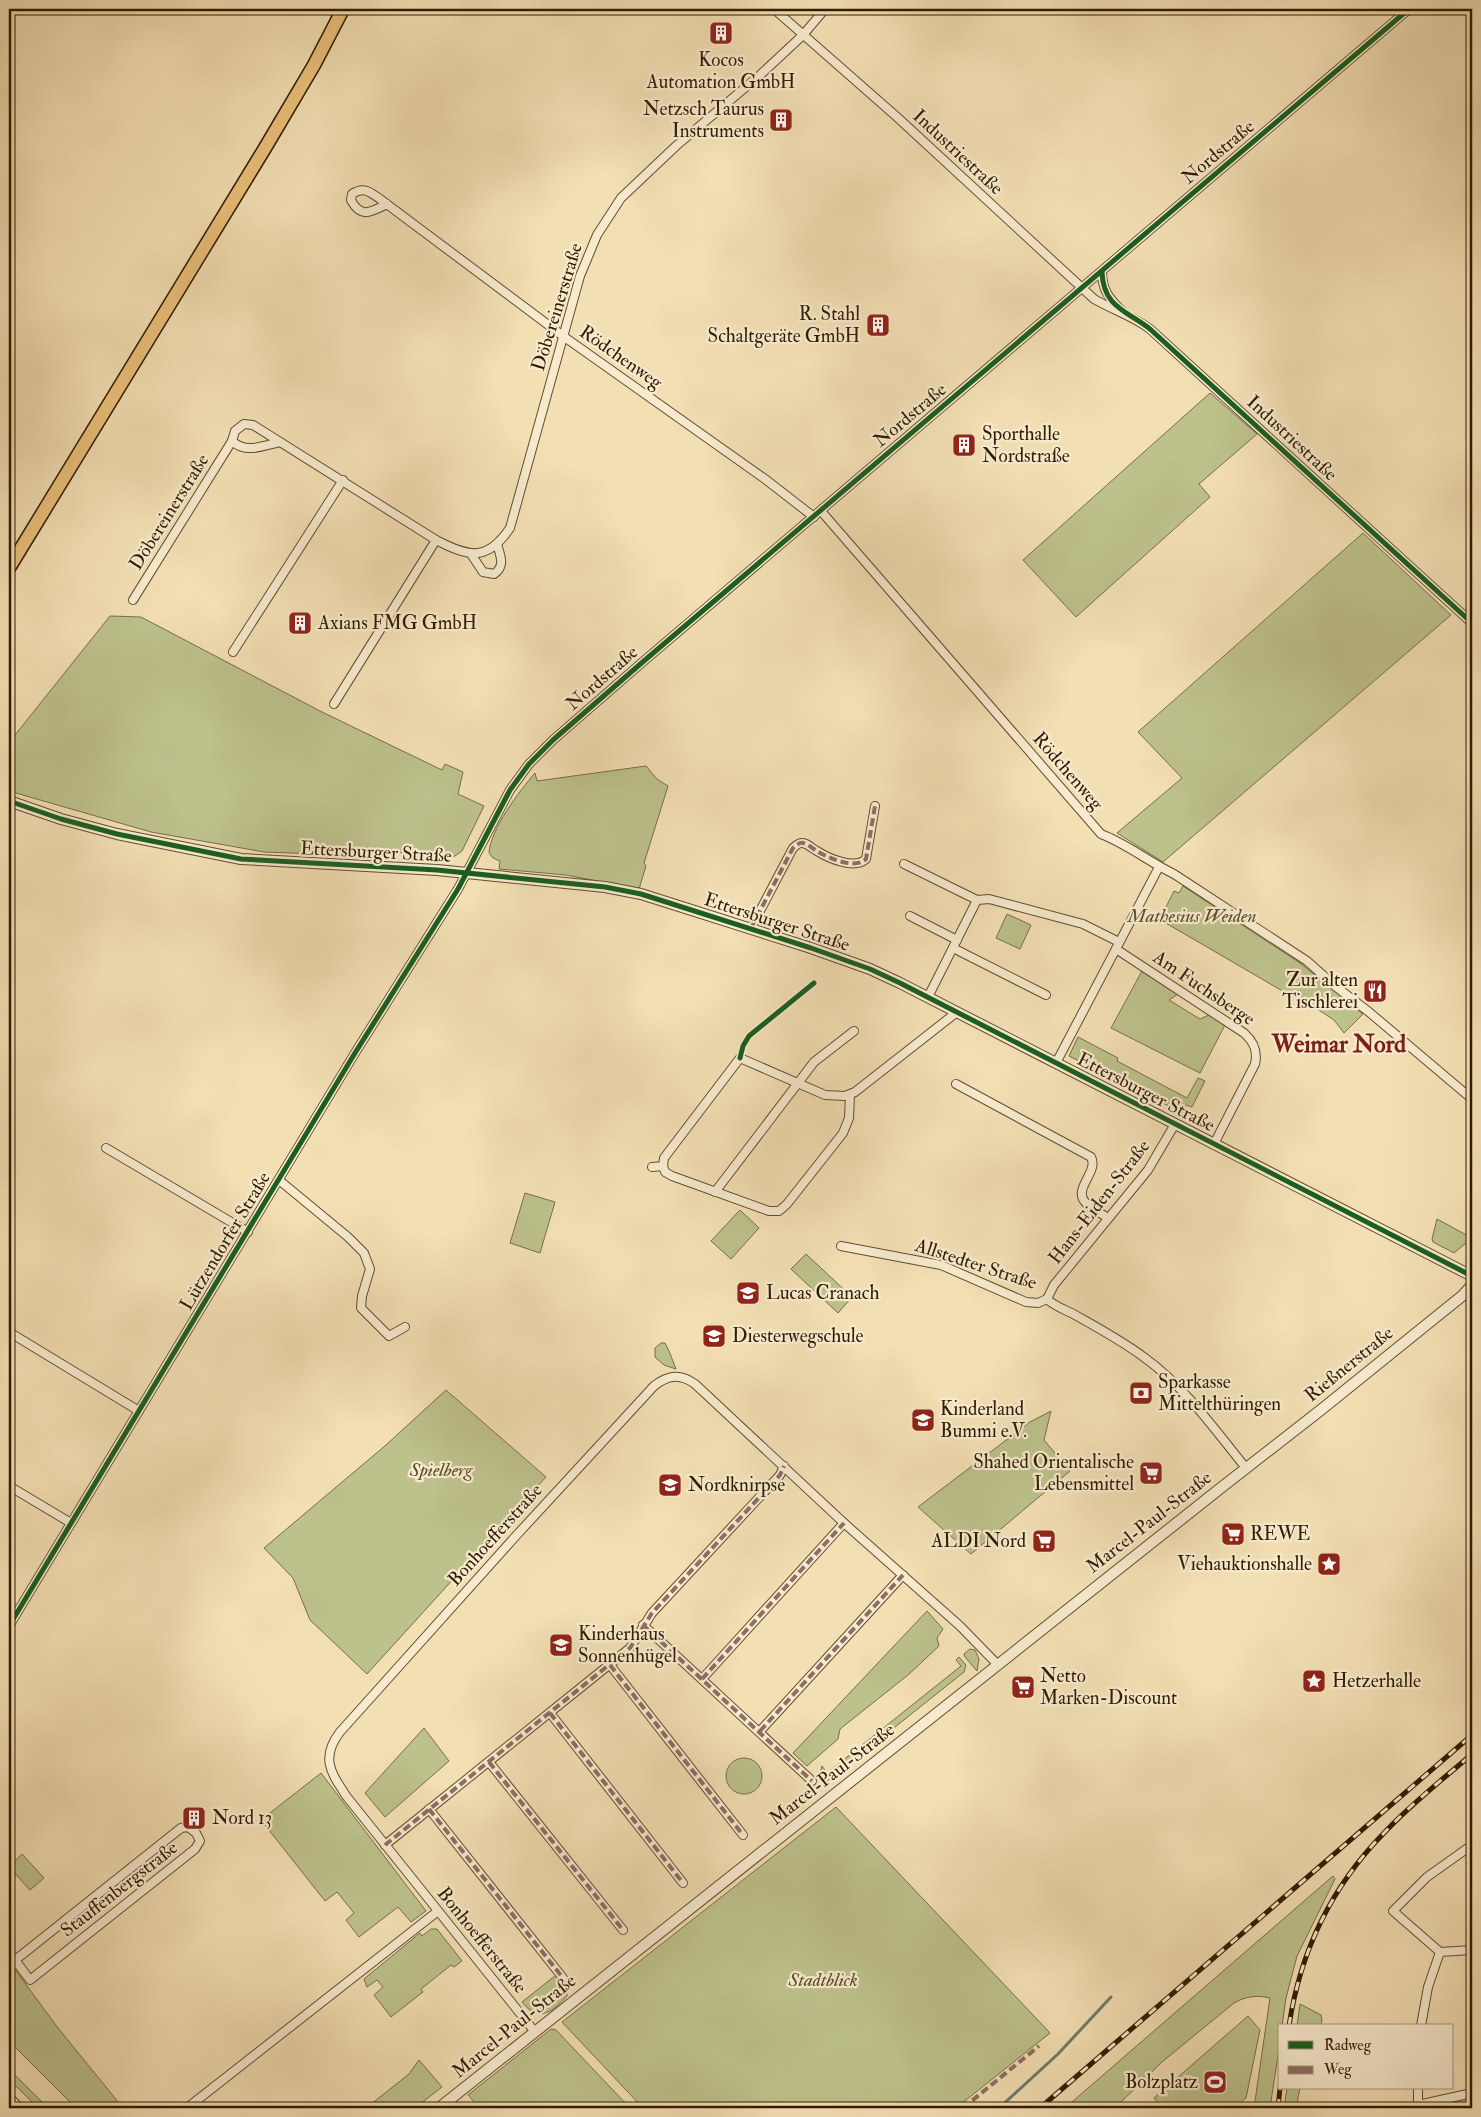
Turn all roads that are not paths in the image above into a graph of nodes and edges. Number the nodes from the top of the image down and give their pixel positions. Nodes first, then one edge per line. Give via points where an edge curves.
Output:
1 (343, 9) edge
2 (774, 9) edge
3 (825, 9) edge
4 (1409, 9) edge
5 (802, 35) junction
6 (387, 204) dead end
7 (1102, 272) junction
8 (1082, 288) junction
9 (1123, 312) junction
10 (563, 336) junction
11 (232, 441) junction
12 (280, 442) junction
13 (343, 480) junction
14 (821, 511) junction
15 (814, 517) junction
16 (436, 540) junction
17 (497, 544) junction
18 (471, 554) junction
19 (9, 568) edge
20 (133, 600) dead end
21 (1472, 624) edge
22 (233, 652) dead end
23 (334, 704) dead end
24 (9, 801) edge
25 (875, 806) dead end
26 (904, 864) dead end
27 (1159, 867) junction
28 (466, 873) junction
29 (977, 900) junction
30 (910, 916) dead end
31 (751, 928) junction
32 (957, 940) junction
33 (1118, 946) junction
34 (953, 948) junction
35 (1046, 995) dead end
36 (928, 997) junction
37 (956, 1012) junction
38 (854, 1030) dead end
39 (1056, 1063) junction
40 (798, 1083) junction
41 (956, 1084) dead end
42 (850, 1095) junction
43 (1472, 1099) edge
44 (1175, 1124) junction
45 (1214, 1144) junction
46 (106, 1148) dead end
47 (663, 1166) junction
48 (652, 1167) dead end
49 (280, 1180) junction
50 (715, 1192) junction
51 (1108, 1218) junction
52 (248, 1232) junction
53 (841, 1246) dead end
54 (1472, 1276) edge
55 (1472, 1285) edge
56 (1048, 1299) junction
57 (405, 1327) dead end
58 (9, 1332) edge
59 (139, 1411) junction
60 (784, 1466) junction
61 (1246, 1468) junction
62 (9, 1486) edge
63 (72, 1522) junction
64 (844, 1523) junction
65 (903, 1574) junction
66 (643, 1625) junction
67 (9, 1626) edge
68 (610, 1665) junction
69 (998, 1665) junction
70 (702, 1679) junction
71 (550, 1712) junction
72 (760, 1731) junction
73 (490, 1762) junction
74 (812, 1780) dead end
75 (429, 1809) junction
76 (743, 1835) dead end
77 (1472, 1845) edge
78 (384, 1846) junction
79 (682, 1883) dead end
80 (438, 1911) junction
81 (623, 1930) dead end
82 (1472, 1950) edge
83 (1440, 1952) junction
84 (12, 1962) edge
85 (563, 1978) dead end
86 (1421, 2024) edge
87 (535, 2032) junction
88 (1418, 2090) edge
89 (1472, 2093) edge
90 (9, 2097) edge
91 (1418, 2107) edge
92 (20, 2108) edge
93 (187, 2108) edge
94 (439, 2108) edge

1 - 19 main road via 265,148
2 - 5 street, Industriestraße
3 - 5 street, Döbereinerstraße
4 - 7 street, Nordstraße
5 - 8 street, Industriestraße via 897,117
5 - 10 street, Döbereinerstraße via 621,198 597,235 580,276
6 - 10 street, Rödchenweg
7 - 8 street, Nordstraße
7 - 9 street, Industriestraße via 1102,286
8 - 9 street, Industriestraße via 1109,308
8 - 14 street, Nordstraße
9 - 21 street, Industriestraße via 1150,329
10 - 15 street, Rödchenweg
10 - 17 street, Döbereinerstraße via 510,528
11 - 12 street, Döbereinerstraße via 246,449
11 - 12 street, Döbereinerstraße via 235,431 244,424 253,425
11 - 20 street, Döbereinerstraße
12 - 13 street, Döbereinerstraße
13 - 16 street, Döbereinerstraße
13 - 22 street
14 - 15 street, Nordstraße
14 - 27 street, Rödchenweg via 1101,834 1118,840
15 - 28 street, Nordstraße via 529,764 500,807
16 - 18 street, Döbereinerstraße
16 - 23 street
17 - 18 street via 485,552
17 - 18 street via 502,562 494,574 483,572
24 - 28 street, Ettersburger Straße via 116,834 241,859 362,864
25 - 31 street, Ettersburger Straße via 866,859 858,864 847,862 826,856 803,843 798,844
26 - 29 street, Am Fuchsberge
27 - 33 street
27 - 43 street, Rödchenweg via 1307,961
28 - 31 street, Ettersburger Straße via 606,887 641,894
28 - 49 street, Lützendorfer Straße
29 - 32 street
29 - 33 street, Am Fuchsberge via 989,898 1083,924
30 - 32 street
31 - 36 street, Ettersburger Straße via 870,969
32 - 34 street
33 - 39 street
33 - 45 street, Am Fuchsberge via 1236,1027 1255,1045 1255,1064
34 - 35 street
34 - 36 street
36 - 37 street, Ettersburger Straße
37 - 39 street, Ettersburger Straße
37 - 42 street
38 - 40 street via 814,1062
39 - 44 street, Ettersburger Straße
40 - 42 street via 825,1095
40 - 47 street via 740,1058 664,1158
40 - 50 street
41 - 51 street via 1091,1157 1093,1167 1081,1196 1088,1205
42 - 50 street via 849,1118 843,1133 784,1208 769,1211
44 - 45 street, Ettersburger Straße
44 - 51 street, Hans-Eiden-Straße via 1148,1170
45 - 54 street, Ettersburger Straße
46 - 52 street, Lützendorfer Straße
47 - 48 street
47 - 50 street via 665,1172 672,1176
49 - 52 street, Lützendorfer Straße
49 - 57 street, Lützendorfer Straße via 364,1253 370,1269 361,1308 389,1336
51 - 56 street, Hans-Eiden-Straße via 1054,1285
52 - 59 street, Lützendorfer Straße
53 - 56 street, Allstedter Straße via 941,1265 1026,1302
55 - 61 street, Rießnerstraße
56 - 61 street, Allstedter Straße via 1159,1369 1180,1388
58 - 59 street
59 - 63 street, Lützendorfer Straße
60 - 64 street, Bonhoefferstraße
60 - 66 street
60 - 78 street, Bonhoefferstraße via 688,1379 677,1376 664,1378 654,1386 334,1739 328,1758 333,1775
61 - 69 street, Marcel-Paul-Straße
62 - 63 street
63 - 67 street, Lützendorfer Straße
64 - 65 street, Bonhoefferstraße
64 - 70 street
65 - 69 street, Bonhoefferstraße
65 - 72 street
66 - 68 street via 630,1648
66 - 70 street
68 - 71 street
68 - 76 street
69 - 87 street, Marcel-Paul-Straße
70 - 72 street
71 - 73 street
71 - 79 street
72 - 74 street
73 - 75 street
73 - 81 street
75 - 78 street
75 - 85 street, Marcel-Paul-Straße
77 - 83 street via 1427,1876 1394,1911
78 - 80 street, Bonhoefferstraße
80 - 87 street, Bonhoefferstraße
80 - 93 street
82 - 83 street
83 - 86 street via 1428,1987
84 - 84 street, Stauffenbergstraße via 181,1828 188,1827 196,1833 200,1841 195,1849 30,1980
87 - 94 street, Marcel-Paul-Straße
88 - 91 street
89 - 91 street
90 - 92 street

